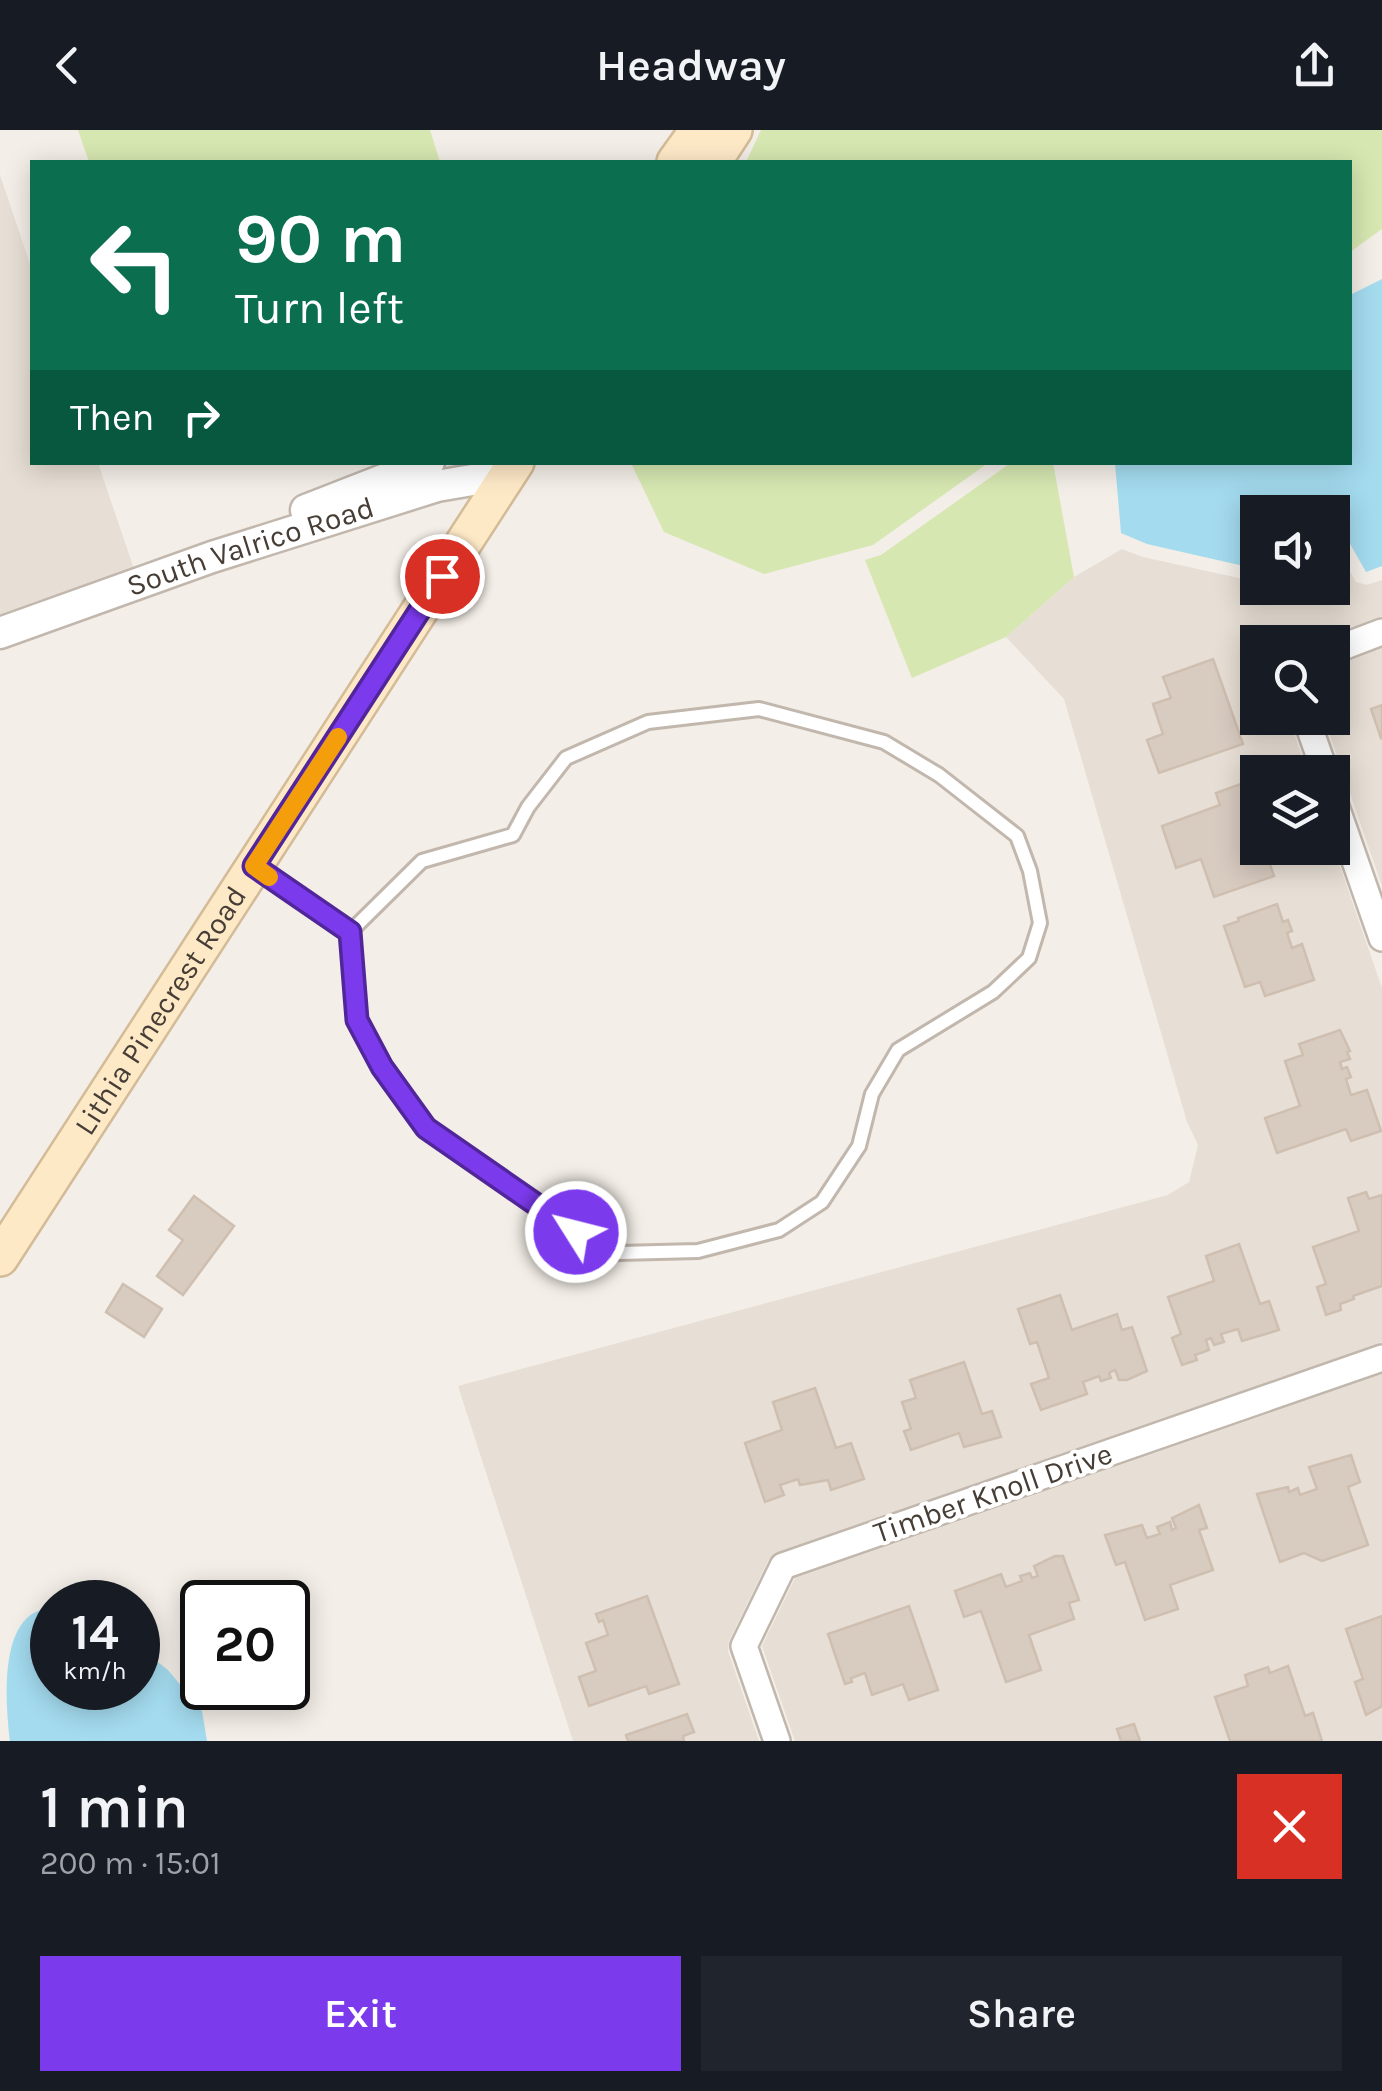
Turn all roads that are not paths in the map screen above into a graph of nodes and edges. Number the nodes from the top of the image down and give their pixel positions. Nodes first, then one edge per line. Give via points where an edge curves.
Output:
1 (698, 130) edge
2 (734, 130) edge
3 (676, 160) edge
4 (714, 160) edge
5 (421, 465) edge
6 (510, 471) edge
7 (212, 558) junction
8 (1382, 632) edge
9 (0, 633) edge
10 (1350, 645) edge
11 (1350, 846) edge
12 (254, 866) junction
13 (350, 932) junction
14 (1382, 938) edge
15 (0, 1258) edge
16 (1382, 1358) edge
17 (777, 1741) edge

1 - 3 main road
2 - 4 main road
5 - 7 street via 291,517
6 - 7 street, South Valrico Road via 436,486
6 - 12 main road, Lithia Pinecrest Road
7 - 9 street, South Valrico Road
8 - 10 street
11 - 14 street
12 - 13 lane
12 - 15 main road, Lithia Pinecrest Road
13 - 13 lane via 357,1020 426,1128 576,1232 619,1253 698,1251 780,1230 822,1202 859,1146 872,1094 898,1050 993,992 1029,958 1040,923 1017,836 939,775 884,742 760,709 648,722 566,758 513,835 422,861
16 - 17 street, Timber Knoll Drive via 783,1566 744,1646

